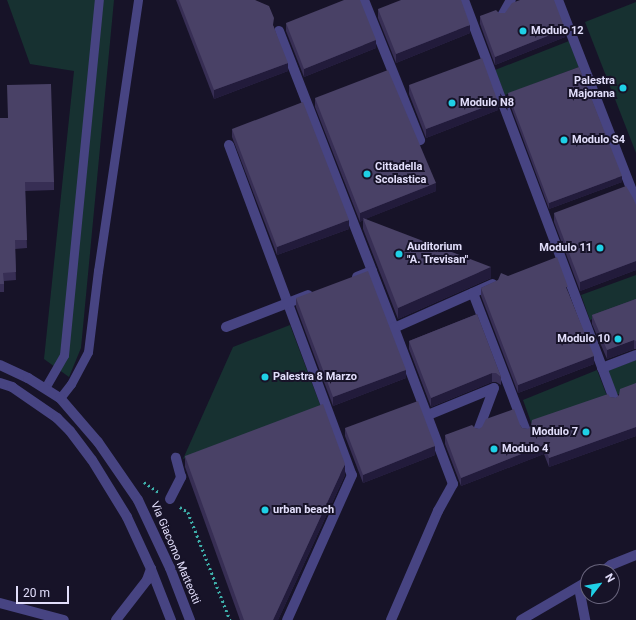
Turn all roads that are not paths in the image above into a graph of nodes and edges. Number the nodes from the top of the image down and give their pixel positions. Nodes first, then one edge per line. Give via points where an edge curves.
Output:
1 (99, 0) edge
2 (138, 0) edge
3 (364, 0) edge
4 (464, 0) edge
5 (511, 0) edge
6 (558, 0) edge
7 (502, 16) edge
8 (279, 31) dead end
9 (420, 140) dead end
10 (229, 145) dead end
11 (630, 186) edge
12 (636, 201) edge
13 (372, 271) junction
14 (344, 282) edge
15 (496, 283) edge
16 (316, 292) edge
17 (473, 293) junction
18 (288, 303) junction
19 (226, 327) dead end
20 (394, 328) junction
21 (636, 355) edge
22 (0, 366) edge
23 (602, 368) junction
24 (0, 383) edge
25 (45, 388) junction
26 (60, 398) junction
27 (614, 400) edge
28 (428, 415) junction
29 (478, 431) edge
30 (526, 431) edge
31 (176, 458) dead end
32 (170, 500) road end
33 (636, 554) edge
34 (613, 564) edge
35 (151, 569) junction
36 (579, 588) joint
37 (0, 603) edge
38 (64, 620) edge
39 (116, 620) edge
40 (171, 620) edge
41 (190, 620) edge
42 (287, 620) edge
43 (391, 620) edge
44 (521, 620) edge
45 (585, 620) edge

1 - 25 lane via 64,355
2 - 26 lane via 88,352 71,384
3 - 9 street
4 - 23 street via 549,217
5 - 7 street
6 - 11 street
8 - 13 street
10 - 18 street
11 - 12 street
13 - 14 street
13 - 20 street
15 - 17 street
16 - 18 street
17 - 20 street
17 - 30 street
18 - 19 street
18 - 42 street via 352,475
20 - 28 street
21 - 23 street
22 - 25 street, Via Giacomo Matteotti
23 - 27 street
24 - 35 street via 12,387 40,405 70,431 128,517
25 - 26 street, Via Giacomo Matteotti
26 - 41 street, Via Giacomo Matteotti via 98,442 138,500 170,568
28 - 29 street via 494,388
28 - 43 street via 453,484 438,511
31 - 32 street via 181,477
33 - 34 street
35 - 39 street via 147,580
35 - 40 street
36 - 44 street
36 - 45 street
37 - 38 street

